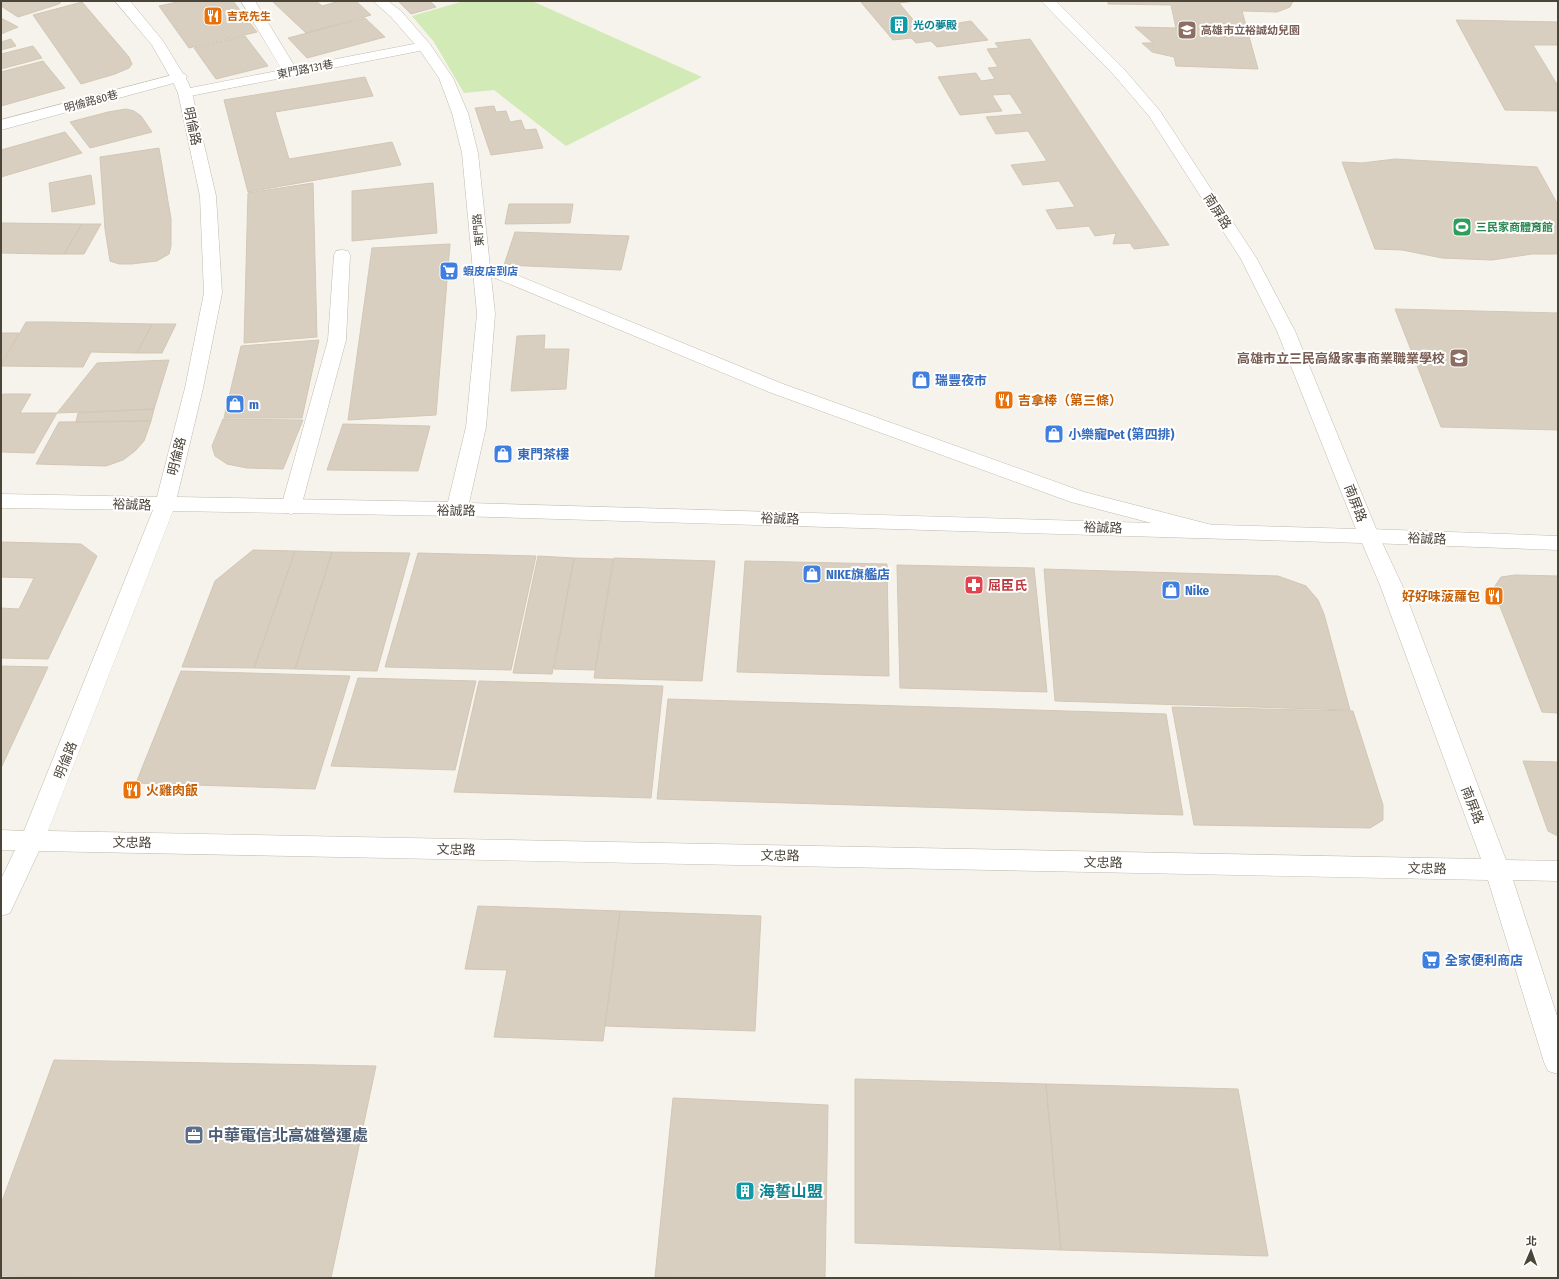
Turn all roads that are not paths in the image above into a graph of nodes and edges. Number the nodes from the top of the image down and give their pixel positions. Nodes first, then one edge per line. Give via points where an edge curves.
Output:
1 (122, 1) edge
2 (248, 1) edge
3 (380, 1) edge
4 (1048, 1) edge
5 (424, 46) junction
6 (291, 72) junction
7 (183, 85) junction
8 (1, 125) edge
9 (342, 256) dead end
10 (482, 266) junction
11 (1, 501) edge
12 (165, 505) junction
13 (291, 507) junction
14 (457, 509) junction
15 (1205, 530) junction
16 (1369, 536) junction
17 (1558, 543) edge
18 (1, 840) edge
19 (32, 840) junction
20 (1497, 870) junction
21 (1558, 871) edge
22 (1, 905) edge
23 (1558, 1062) edge

1 - 7 street, 明倫路 via 162,50
2 - 6 street
3 - 5 street, 東門路 via 396,14
4 - 16 street, 南屏路 via 1118,71 1155,114 1249,259 1286,331
5 - 6 street, 東門路131巷
5 - 10 street, 東門路 via 446,78 470,153
6 - 7 street, 東門路131巷
7 - 8 street, 明倫路80巷
7 - 12 street, 明倫路 via 208,196 213,293 194,388
9 - 13 street via 337,340
10 - 14 street, 東門路 via 486,314 476,427
10 - 15 street via 776,388 1078,497
11 - 12 street, 裕誠路
12 - 13 street, 裕誠路
12 - 19 street, 明倫路
13 - 14 street, 裕誠路
14 - 15 street, 裕誠路
15 - 16 street, 裕誠路
16 - 17 street, 裕誠路
16 - 20 street, 南屏路 via 1391,585
18 - 19 street, 文忠路
19 - 20 street, 文忠路
19 - 22 street, 明倫路
20 - 21 street, 文忠路
20 - 23 street, 南屏路

